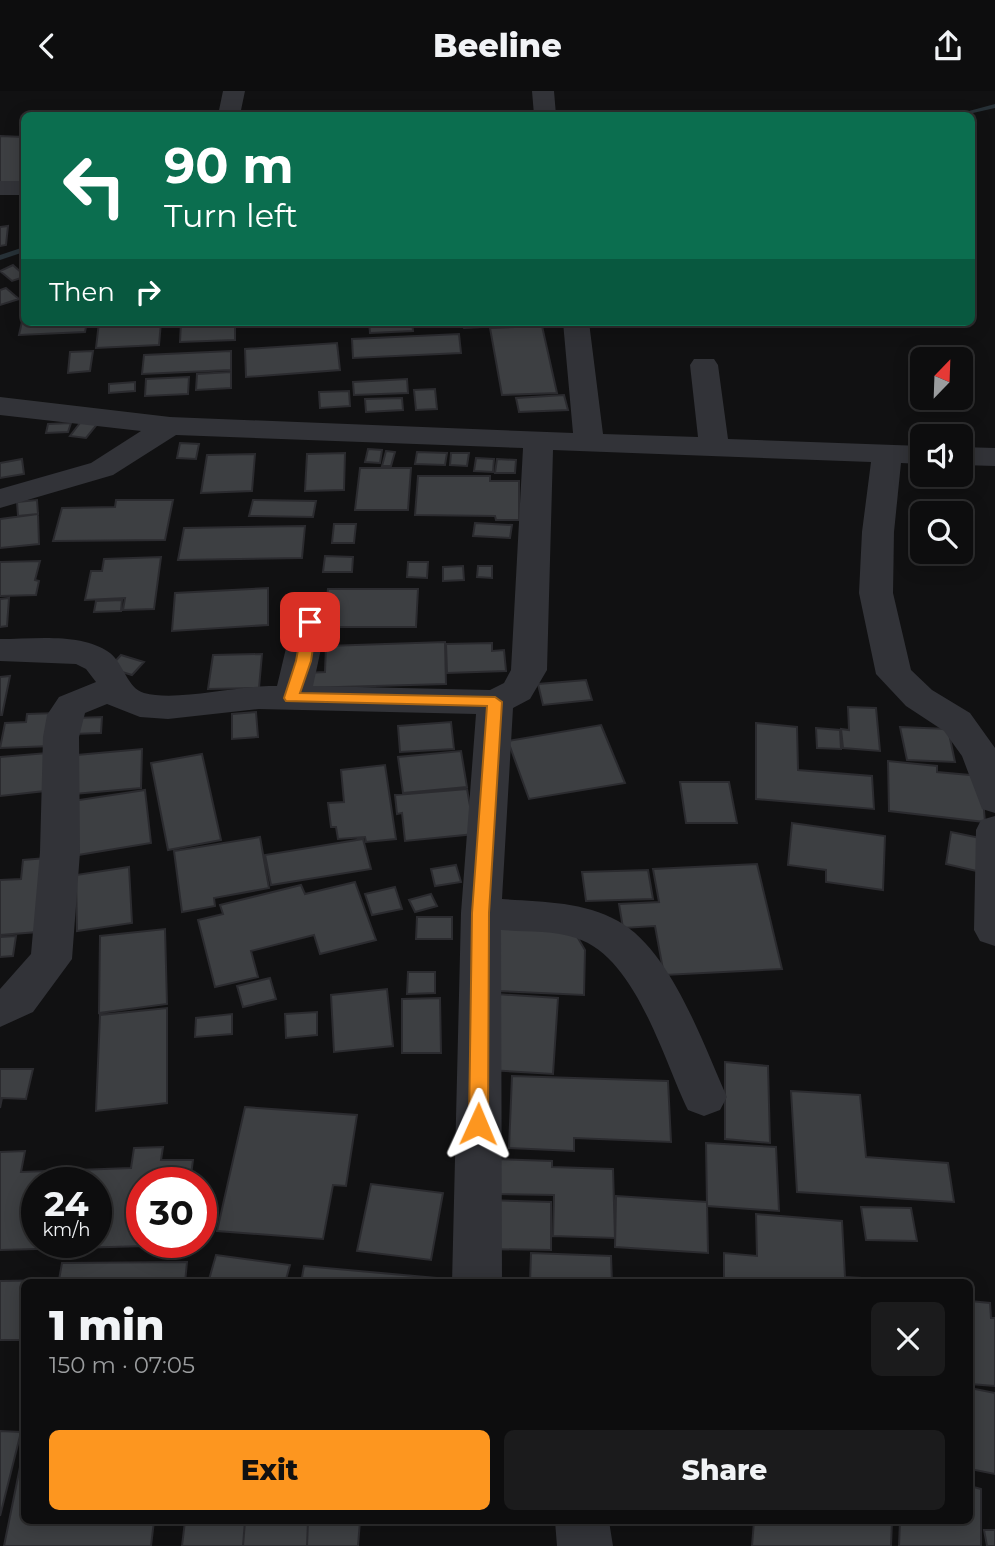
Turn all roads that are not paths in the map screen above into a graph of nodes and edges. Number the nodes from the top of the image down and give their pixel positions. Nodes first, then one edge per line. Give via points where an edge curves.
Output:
1 (234, 91) edge
2 (543, 91) edge
3 (230, 112) edge
4 (545, 112) edge
5 (0, 188) edge
6 (21, 188) edge
7 (576, 326) edge
8 (704, 365) dead end
9 (0, 406) edge
10 (170, 426) junction
11 (538, 441) junction
12 (589, 444) junction
13 (715, 448) junction
14 (887, 454) junction
15 (910, 455) edge
16 (973, 456) edge
17 (995, 457) edge
18 (0, 499) edge
19 (314, 602) dead end
20 (0, 650) edge
21 (116, 687) junction
22 (292, 698) junction
23 (495, 702) junction
24 (995, 799) edge
25 (995, 830) edge
26 (481, 913) junction
27 (995, 930) edge
28 (0, 1010) edge
29 (704, 1097) dead end
30 (477, 1279) edge
31 (582, 1524) edge
32 (585, 1546) edge

1 - 3 street
2 - 4 street
5 - 6 street
7 - 12 street
8 - 13 street
9 - 10 street
10 - 11 street
10 - 18 street via 102,469
11 - 12 street
11 - 23 street via 529,670 517,691
12 - 13 street
13 - 14 street
14 - 15 street
14 - 24 street via 876,593 894,674 919,698 957,722 980,754
16 - 17 street
19 - 22 street
20 - 21 street via 93,657
21 - 22 street via 121,697 140,705 168,707
21 - 28 street via 72,705 65,715 61,852 51,959 18,1000
22 - 23 street
23 - 26 street
25 - 27 street
26 - 29 street via 584,923 610,934 645,972
26 - 30 street
31 - 32 street

